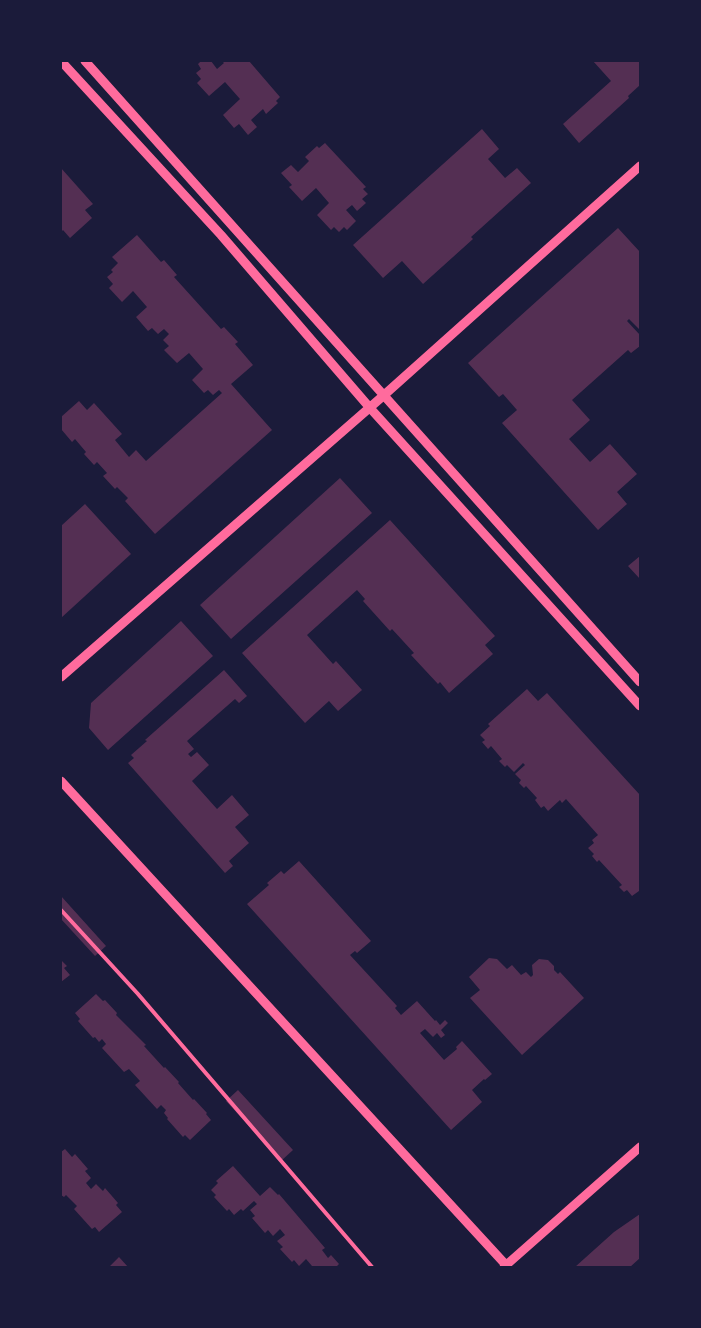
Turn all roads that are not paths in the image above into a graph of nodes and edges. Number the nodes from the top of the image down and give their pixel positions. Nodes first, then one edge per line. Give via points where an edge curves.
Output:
1 (61, 61) edge
2 (85, 61) edge
3 (640, 166) edge
4 (383, 396) junction
5 (370, 408) junction
6 (61, 677) edge
7 (640, 682) edge
8 (640, 706) edge
9 (61, 781) edge
10 (61, 910) edge
11 (640, 1147) edge
12 (505, 1266) edge
13 (372, 1267) edge

1 - 5 street via 221,235
2 - 4 street
3 - 4 street
4 - 5 street
4 - 7 street
5 - 6 street
5 - 8 street
9 - 12 street
10 - 13 lane via 138,994
11 - 12 street

